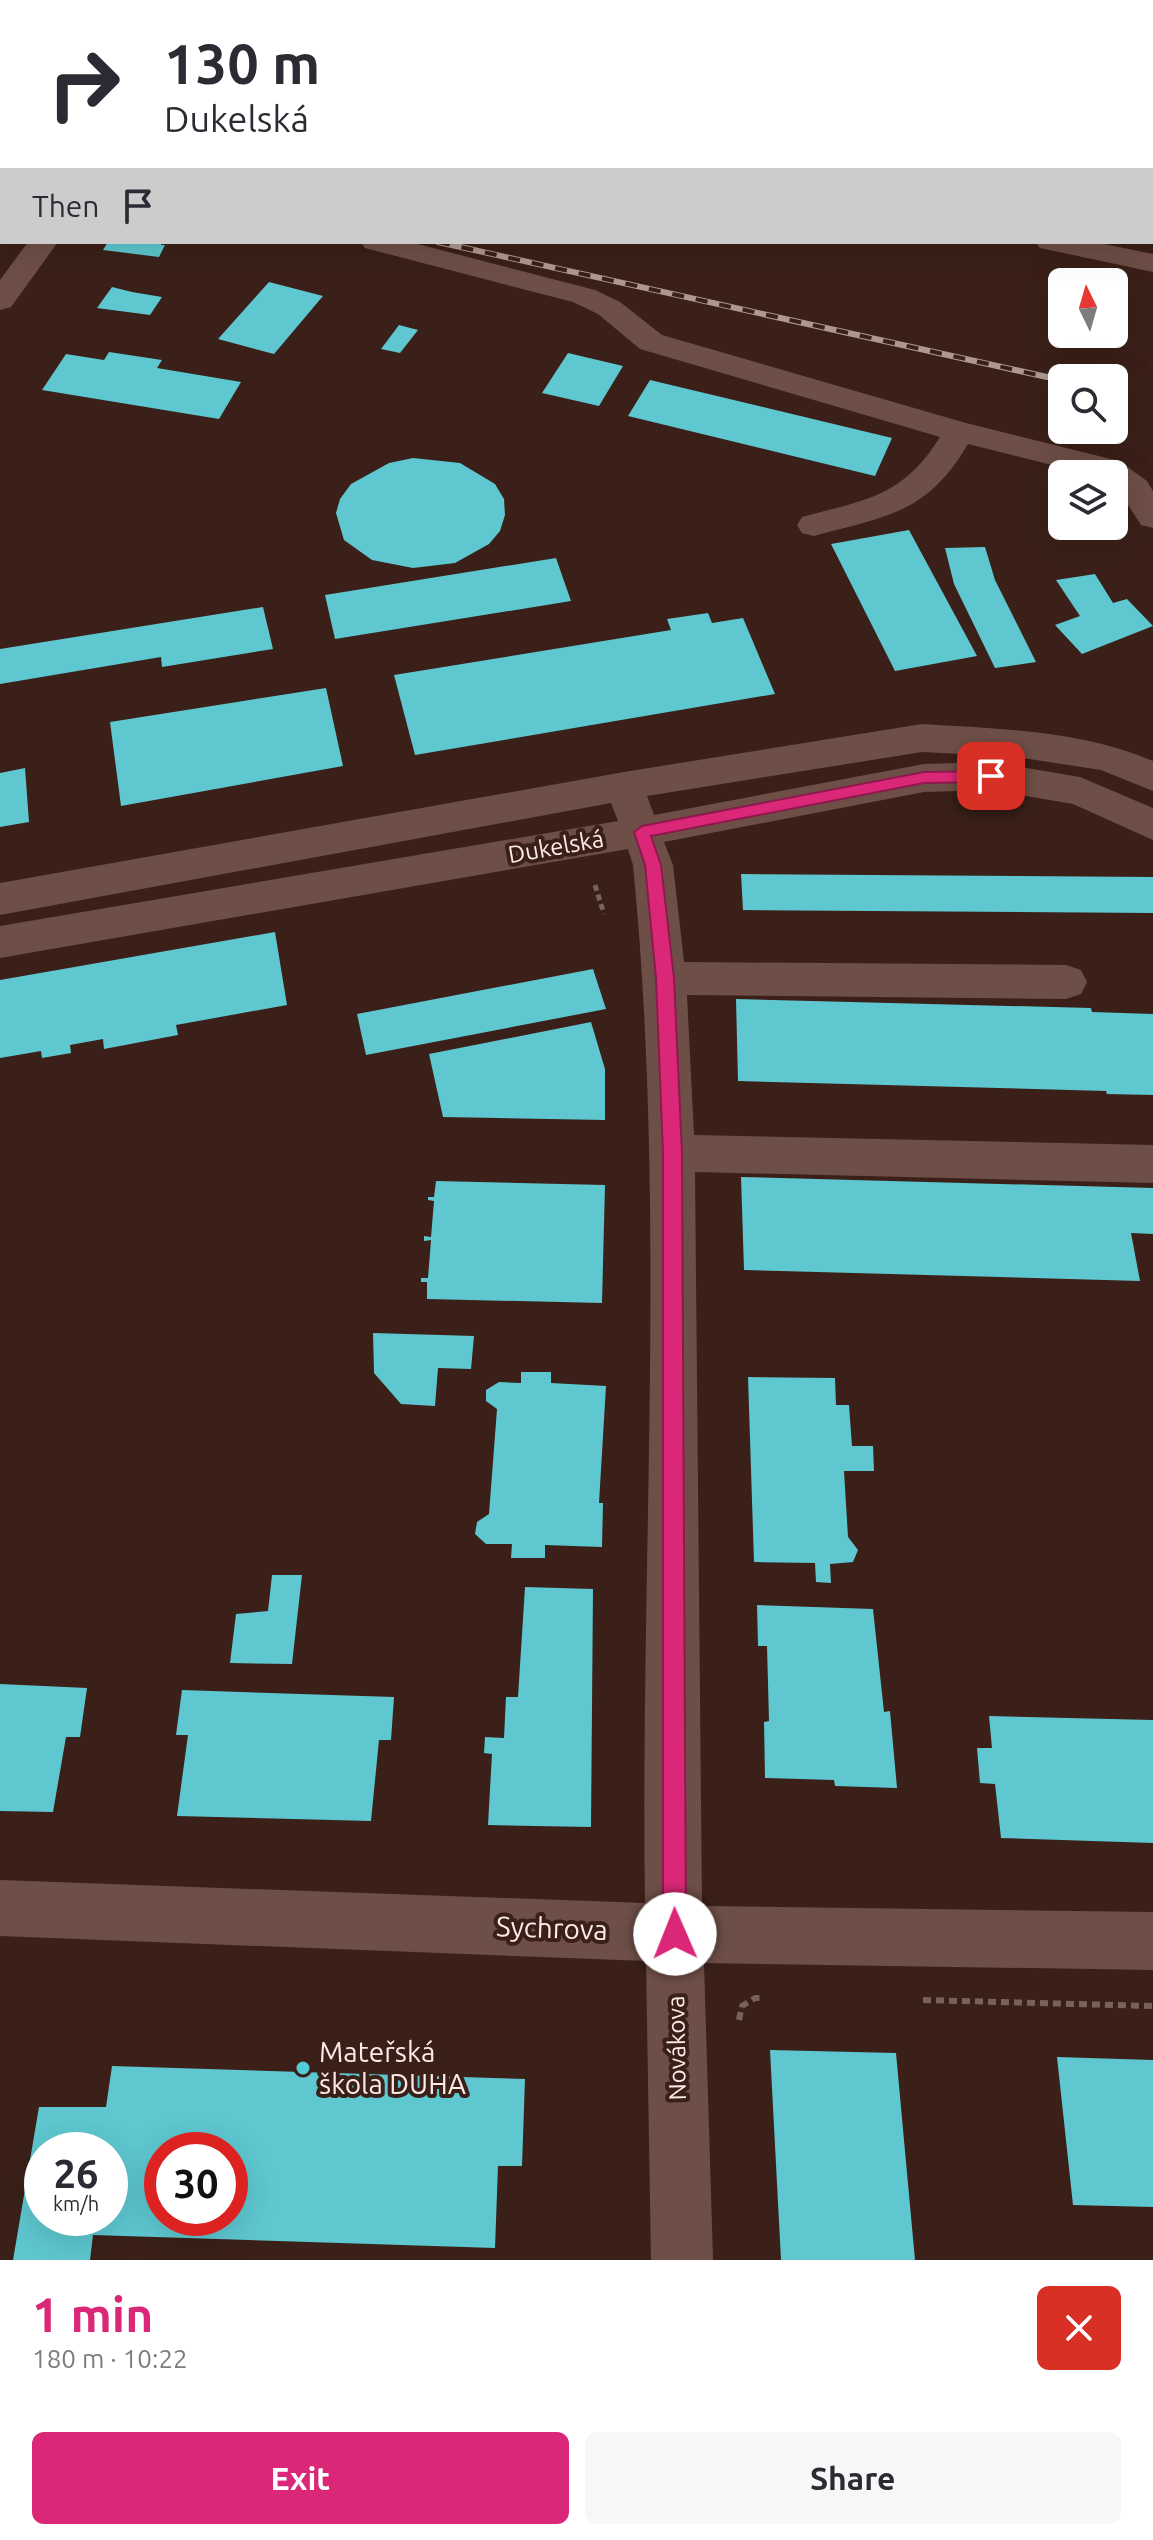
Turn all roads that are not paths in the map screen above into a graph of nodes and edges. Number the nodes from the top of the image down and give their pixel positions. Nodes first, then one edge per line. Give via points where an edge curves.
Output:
1 (42, 244) edge
2 (383, 244) edge
3 (1060, 244) edge
4 (1153, 263) edge
5 (0, 301) edge
6 (959, 432) junction
7 (1153, 517) edge
8 (814, 525) dead end
9 (1153, 777) edge
10 (624, 786) junction
11 (1153, 825) edge
12 (642, 832) junction
13 (0, 899) edge
14 (0, 942) edge
15 (665, 978) junction
16 (1066, 982) dead end
17 (673, 1153) junction
18 (1153, 1164) edge
19 (0, 1908) edge
20 (675, 1934) junction
21 (1153, 1941) edge
22 (682, 2260) edge

1 - 5 street
2 - 6 street via 584,296 609,308 651,342
3 - 4 street
6 - 7 street via 1107,468 1135,489
6 - 8 street via 915,490
9 - 10 street, Dukelská via 1107,757 1016,743 922,738
10 - 12 street, Novákova
10 - 13 street, Dukelská
11 - 12 street, Dukelská via 1080,791 991,776 924,778
12 - 14 street, Dukelská
12 - 15 street, Novákova via 653,865
15 - 16 street
15 - 17 street, Novákova
17 - 18 street
17 - 20 street, Novákova
19 - 20 street, Sychrova
20 - 21 street, Sychrova
20 - 22 street, Novákova

